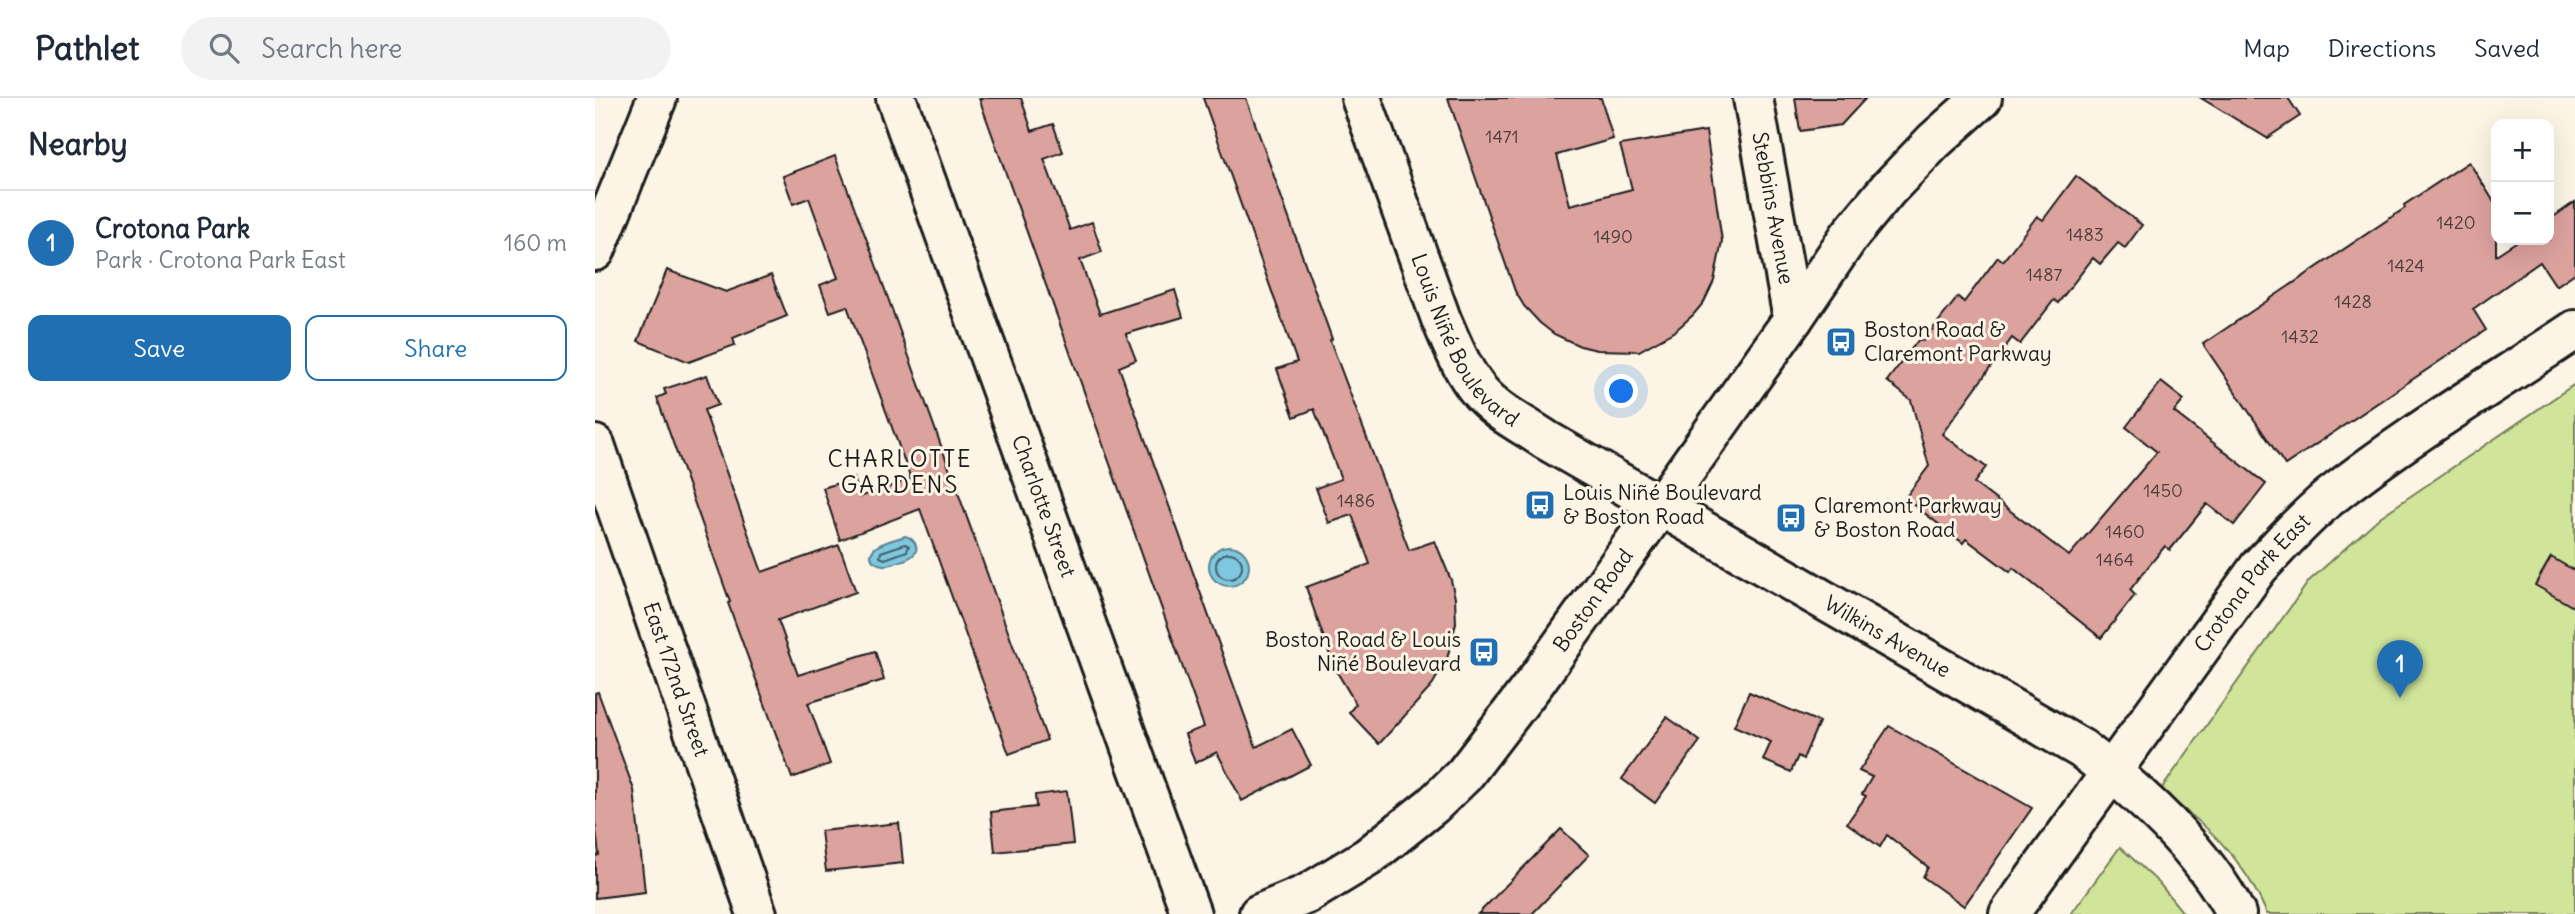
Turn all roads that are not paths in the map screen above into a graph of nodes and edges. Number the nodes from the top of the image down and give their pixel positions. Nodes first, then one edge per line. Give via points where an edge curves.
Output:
1 (657, 98) edge
2 (896, 98) edge
3 (1361, 98) edge
4 (1753, 98) edge
5 (1982, 98) edge
6 (595, 251) edge
7 (1793, 319) junction
8 (2575, 330) edge
9 (595, 445) edge
10 (1660, 507) junction
11 (2112, 772) junction
12 (757, 914) edge
13 (1191, 914) edge
14 (1259, 914) edge
15 (2009, 914) edge
16 (2236, 914) edge

1 - 6 street
2 - 13 street, Charlotte Street
3 - 10 street, Louis Niñé Boulevard via 1441,319 1475,385 1501,411
4 - 7 street, Stebbins Avenue
5 - 7 street, Boston Road via 1888,190 1850,235
7 - 10 street, Boston Road
8 - 11 street, Crotona Park East via 2379,461 2330,497 2290,535 2259,567
9 - 12 street, East 172nd Street
10 - 11 street, Wilkins Avenue via 2082,749
10 - 14 street, Boston Road via 1464,775 1368,857 1307,894
11 - 15 street, Crotona Park East
11 - 16 street, Wilkins Avenue via 2207,866

